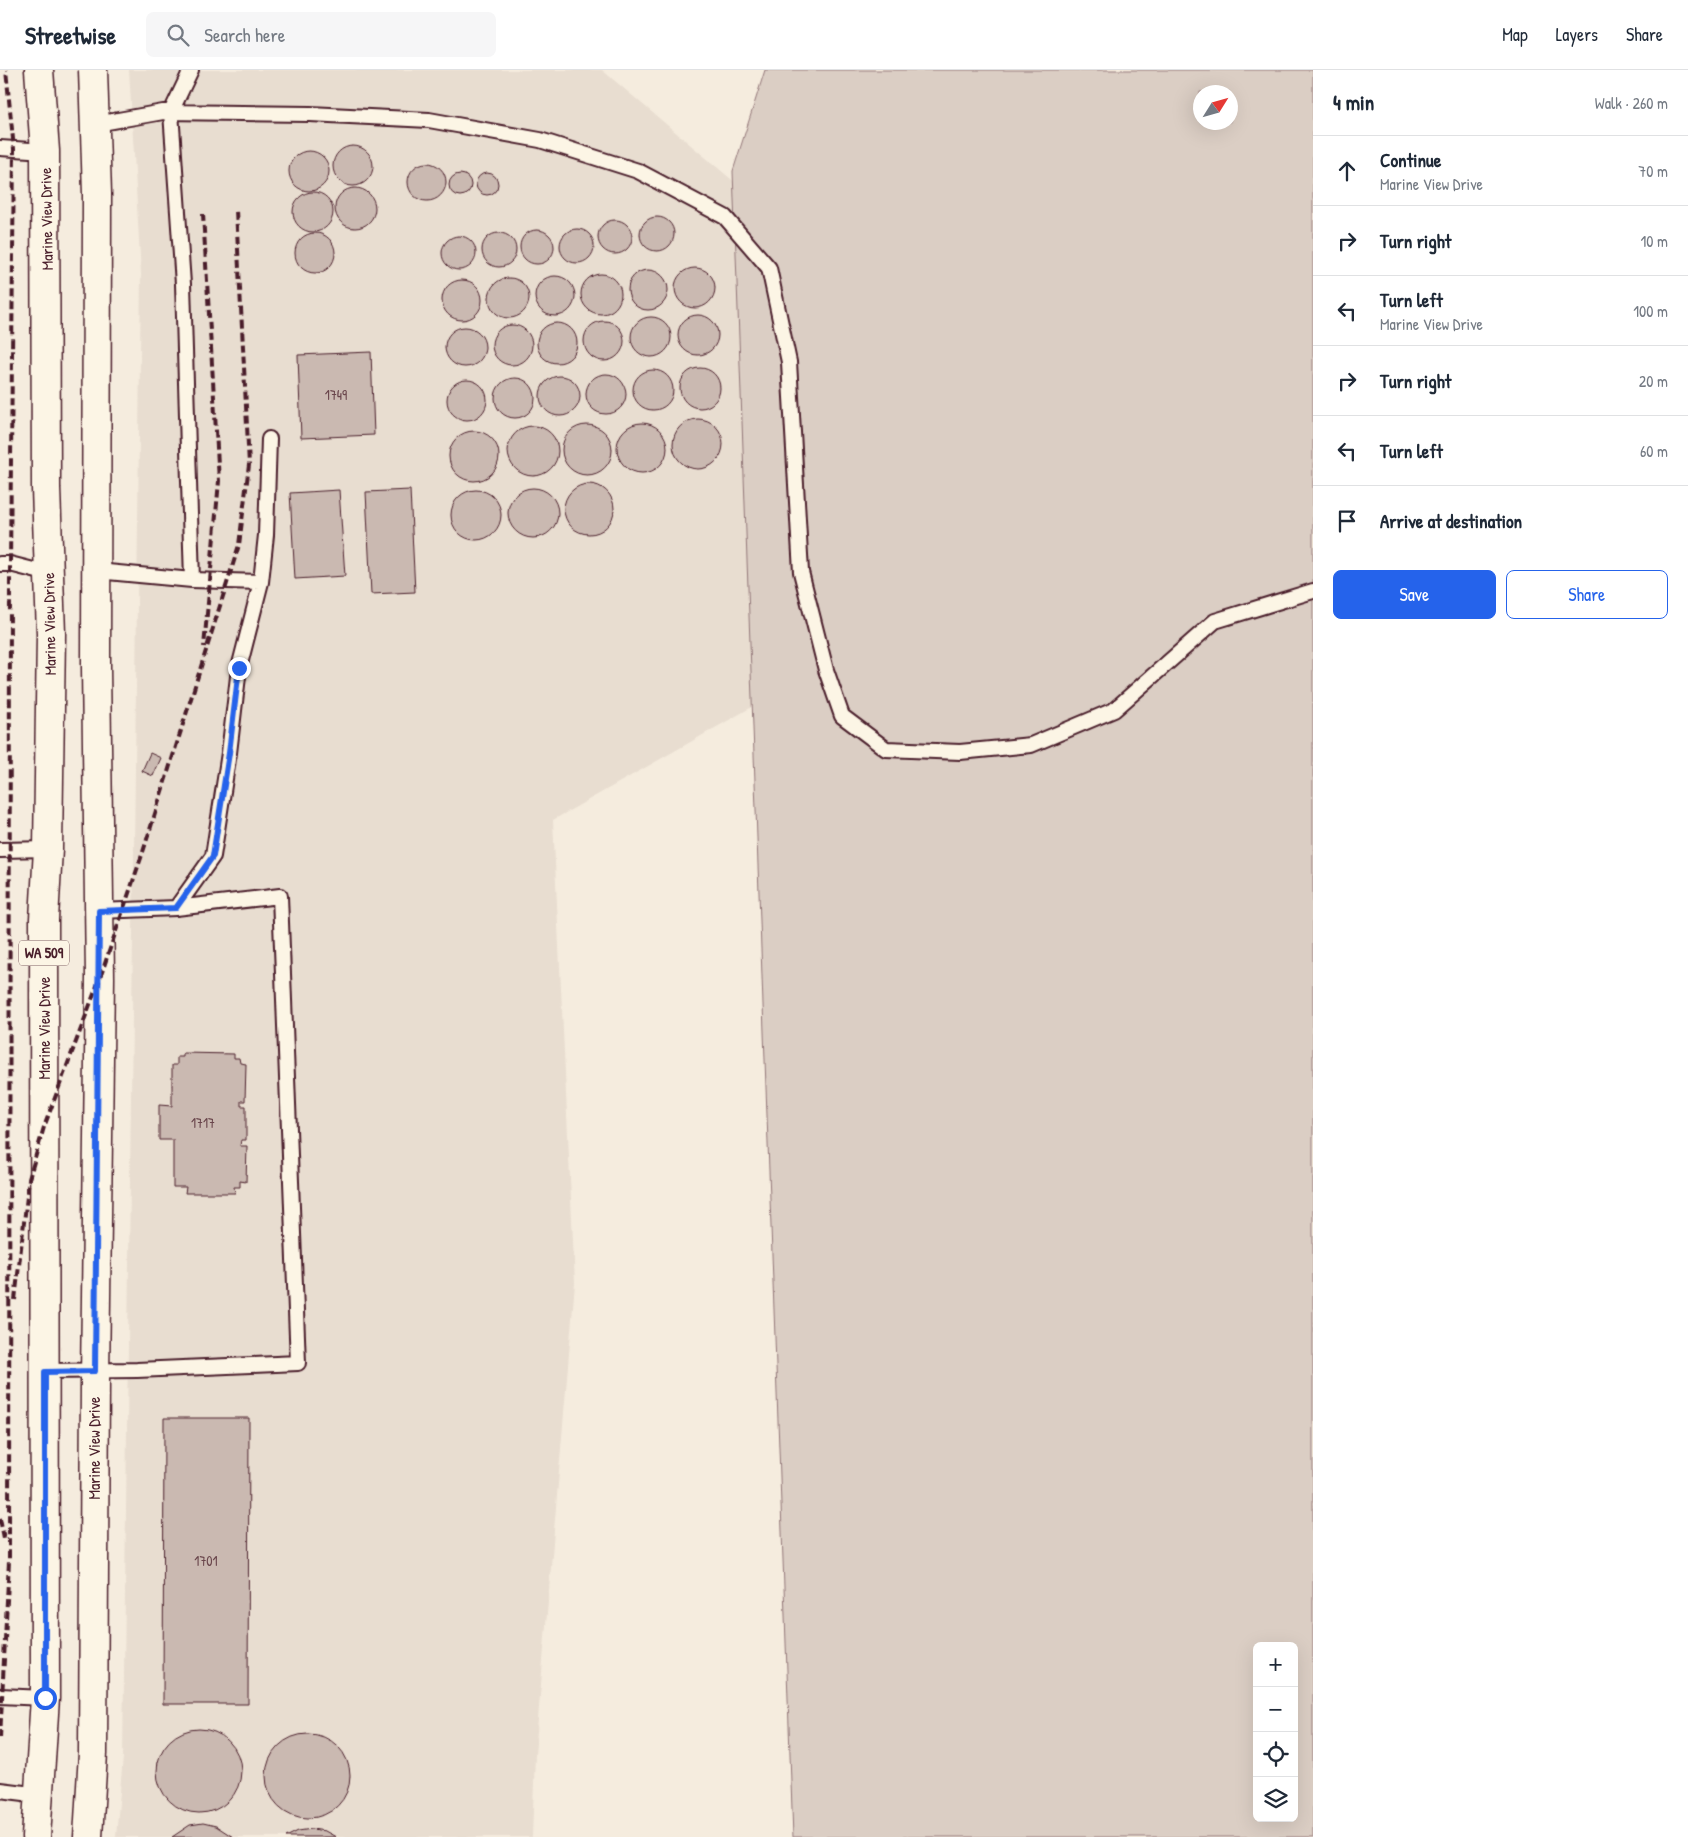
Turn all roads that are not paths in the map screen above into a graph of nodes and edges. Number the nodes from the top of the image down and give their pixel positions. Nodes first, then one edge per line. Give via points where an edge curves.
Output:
1 (39, 70) edge
2 (93, 70) edge
3 (191, 70) edge
4 (171, 112) junction
5 (96, 124) junction
6 (0, 148) edge
7 (45, 151) junction
8 (269, 439) dead end
9 (0, 564) edge
10 (97, 571) junction
11 (49, 574) junction
12 (192, 580) junction
13 (261, 582) junction
14 (1313, 591) edge
15 (48, 849) junction
16 (0, 850) edge
17 (176, 908) junction
18 (99, 911) junction
19 (95, 1371) junction
20 (45, 1372) junction
21 (0, 1696) edge
22 (45, 1698) junction
23 (0, 1790) edge
24 (40, 1795) junction
25 (36, 1837) edge
26 (88, 1837) edge

1 - 7 main road, Marine View Drive / WA 509
2 - 5 main road, Marine View Drive
3 - 4 lane
4 - 5 lane
4 - 12 lane via 183,284
4 - 14 lane via 430,120 540,140 638,171 725,218 770,268 788,362 801,572 826,670 842,716 886,749 960,752 1031,745 1114,710 1215,620
5 - 10 main road, Marine View Drive
6 - 7 lane
7 - 11 main road, Marine View Drive / WA 509
8 - 13 lane
9 - 11 lane
10 - 12 lane
10 - 18 main road, Marine View Drive
11 - 15 main road, Marine View Drive / WA 509
12 - 13 lane
13 - 17 lane via 239,668 213,856
15 - 16 lane
15 - 20 main road, Marine View Drive / WA 509 via 44,919
17 - 18 lane
17 - 19 lane via 280,896 298,1363
18 - 19 main road, Marine View Drive
19 - 20 lane
19 - 26 main road, Marine View Drive via 93,1753
20 - 22 main road, Marine View Drive / WA 509
21 - 22 lane
22 - 24 main road, Marine View Drive / WA 509
23 - 24 lane
24 - 25 main road, Marine View Drive / WA 509

